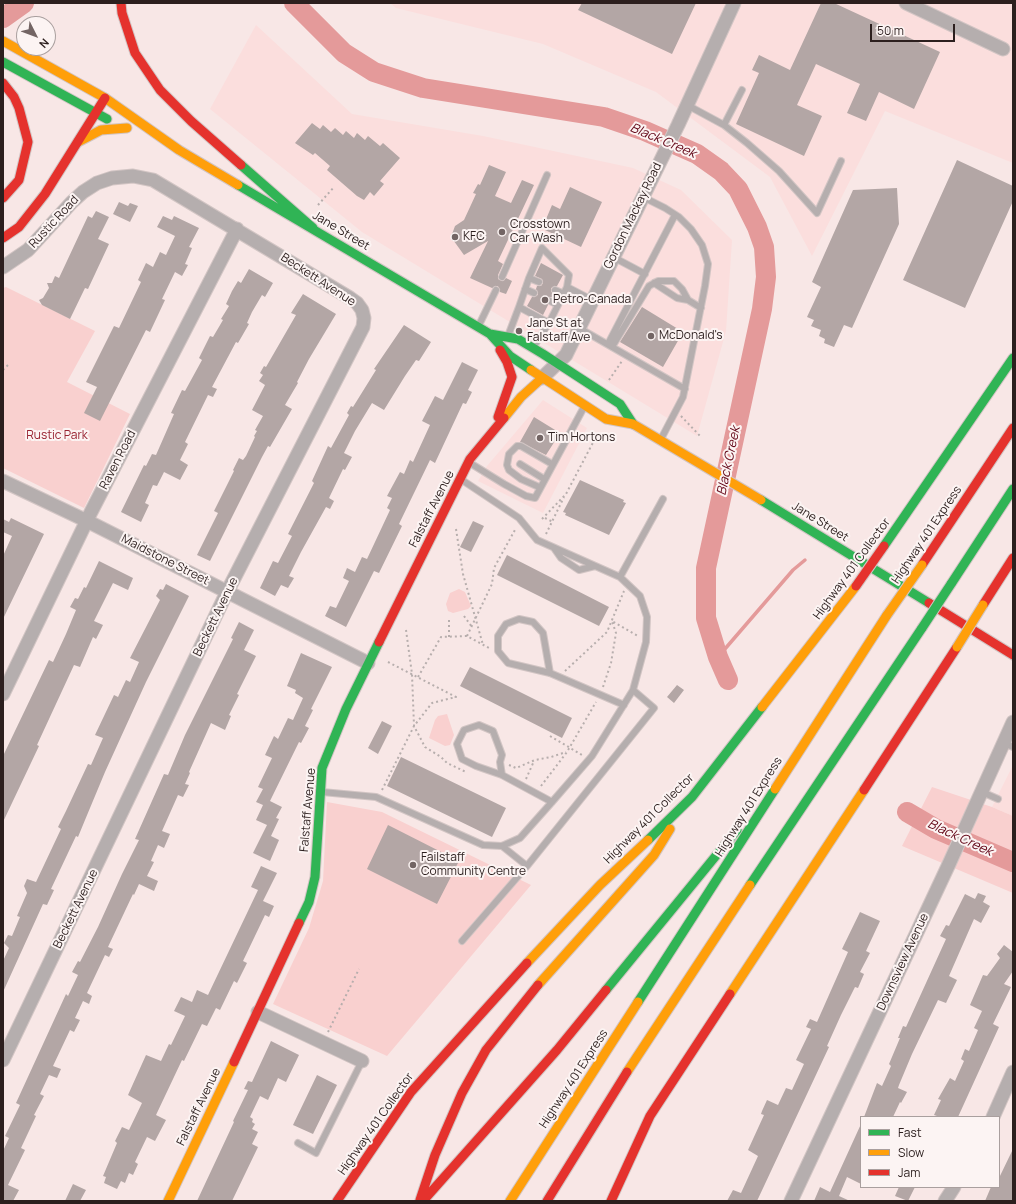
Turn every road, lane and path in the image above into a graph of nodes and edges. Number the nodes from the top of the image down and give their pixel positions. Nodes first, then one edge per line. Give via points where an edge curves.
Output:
1 (121, 3) edge
2 (734, 3) edge
3 (906, 3) edge
4 (4, 42) edge
5 (1003, 49) dead end
6 (3, 62) edge
7 (3, 83) edge
8 (742, 90) dead end
9 (105, 98) junction
10 (687, 105) junction
11 (96, 114) junction
12 (724, 125) junction
13 (127, 128) junction
14 (78, 142) junction
15 (179, 150) junction
16 (841, 161) dead end
17 (548, 175) dead end
18 (334, 187) dead end
19 (643, 197) junction
20 (3, 198) edge
21 (318, 205) dead end
22 (675, 215) junction
23 (313, 228) junction
24 (237, 229) junction
25 (3, 238) edge
26 (613, 258) junction
27 (3, 267) edge
28 (645, 274) junction
29 (502, 277) dead end
30 (529, 278) junction
31 (539, 282) dead end
32 (654, 283) junction
33 (567, 287) junction
34 (496, 290) dead end
35 (525, 290) junction
36 (555, 290) dead end
37 (534, 293) dead end
38 (564, 294) junction
39 (592, 300) junction
40 (688, 300) junction
41 (550, 301) dead end
42 (558, 305) junction
43 (519, 308) junction
44 (701, 308) junction
45 (549, 323) junction
46 (478, 327) junction
47 (579, 328) junction
48 (490, 334) junction
49 (507, 337) junction
50 (610, 346) junction
51 (533, 348) junction
52 (626, 355) junction
53 (1013, 358) edge
54 (558, 363) junction
55 (8, 365) dead end
56 (3, 370) edge
57 (542, 378) junction
58 (607, 382) dead end
59 (685, 389) junction
60 (585, 406) junction
61 (676, 410) junction
62 (633, 424) junction
63 (494, 428) junction
64 (1013, 428) edge
65 (598, 433) dead end
66 (701, 437) dead end
67 (661, 440) junction
68 (469, 462) junction
69 (520, 464) dead end
70 (552, 464) junction
71 (460, 479) junction
72 (544, 479) junction
73 (3, 481) edge
74 (539, 487) junction
75 (1013, 489) edge
76 (566, 494) junction
77 (663, 499) dead end
78 (545, 518) junction
79 (520, 520) junction
80 (542, 520) dead end
81 (87, 521) junction
82 (552, 522) junction
83 (456, 529) dead end
84 (542, 542) junction
85 (553, 547) junction
86 (1013, 558) edge
87 (595, 566) junction
88 (620, 577) junction
89 (627, 584) junction
90 (227, 592) junction
91 (464, 616) dead end
92 (476, 617) junction
93 (449, 619) dead end
94 (612, 621) junction
95 (472, 627) junction
96 (406, 630) dead end
97 (449, 636) junction
98 (467, 636) junction
99 (646, 640) junction
100 (483, 645) junction
101 (498, 651) junction
102 (1013, 655) edge
103 (388, 662) dead end
104 (368, 663) junction
105 (412, 674) junction
106 (550, 674) junction
107 (418, 677) junction
108 (558, 677) junction
109 (633, 690) junction
110 (3, 694) edge
111 (600, 695) junction
112 (624, 705) junction
113 (1013, 722) edge
114 (414, 726) junction
115 (550, 736) dead end
116 (1008, 745) edge
117 (570, 747) junction
118 (567, 752) junction
119 (535, 760) junction
120 (588, 760) junction
121 (500, 762) junction
122 (476, 766) junction
123 (502, 775) junction
124 (522, 786) junction
125 (775, 787) junction
126 (382, 790) dead end
127 (320, 792) junction
128 (982, 792) junction
129 (536, 793) junction
130 (692, 797) junction
131 (998, 799) dead end
132 (552, 802) junction
133 (502, 846) junction
134 (527, 866) junction
135 (462, 941) dead end
136 (359, 969) dead end
137 (258, 1012) junction
138 (323, 1042) junction
139 (3, 1060) edge
140 (362, 1061) joint
141 (1013, 1072) edge
142 (650, 1116) junction
143 (993, 1116) edge
144 (631, 1136) dead end
145 (298, 1143) dead end
146 (953, 1188) edge
147 (168, 1201) edge
148 (337, 1201) edge
149 (420, 1201) edge
150 (423, 1201) edge
151 (510, 1201) edge
152 (547, 1201) edge
153 (610, 1201) edge
154 (791, 1201) edge
155 (945, 1201) edge

1 - 23 main road via 135,53 160,90 191,121
2 - 10 street, Gordon Mackay Road
3 - 5 street
4 - 9 main road, Jane Street
6 - 11 main road, Jane Street
7 - 20 main road via 14,97 28,142 19,180
8 - 12 lane
9 - 11 main road
9 - 15 main road, Jane Street
10 - 12 lane
10 - 19 street, Gordon Mackay Road
11 - 13 main road, Jane Street
11 - 14 main road
12 - 16 lane via 779,171 816,213
13 - 14 main road via 101,130
13 - 15 main road, Jane Street
14 - 25 main road via 45,194 19,227
15 - 23 main road, Jane Street
17 - 29 lane
18 - 21 path
19 - 22 lane
19 - 26 street, Gordon Mackay Road
22 - 28 lane
22 - 44 lane via 691,229 702,244 708,264
23 - 46 main road, Jane Street
24 - 27 street, Rustic Road via 153,180 124,176 97,183 83,192 28,250
24 - 81 street, Raven Road
24 - 90 street, Beckett Avenue via 350,298 362,310 364,318 363,327
26 - 28 lane
26 - 39 street, Gordon Mackay Road
28 - 50 lane
30 - 31 lane
30 - 33 lane via 542,248 569,275
30 - 35 lane
32 - 40 lane via 677,298
32 - 40 lane via 664,280 674,282 682,289
32 - 50 lane via 649,286
33 - 38 lane
33 - 39 lane
34 - 46 lane
35 - 37 lane
35 - 43 lane
36 - 38 lane
38 - 42 lane
39 - 47 street, Gordon Mackay Road
40 - 44 lane
41 - 42 lane
42 - 45 lane
43 - 45 lane
43 - 49 lane
44 - 59 lane
45 - 51 lane
46 - 48 main road, Jane Street
47 - 50 lane
47 - 54 street, Gordon Mackay Road via 566,355
48 - 49 main road, Jane Street
48 - 57 main road, Jane Street via 510,356
48 - 63 main road via 507,362 512,376
49 - 51 main road, Jane Street via 518,339
50 - 52 lane
51 - 54 main road, Jane Street
52 - 58 path via 613,377
52 - 59 lane
53 - 130 main road, Highway 401 Collector, bridge via 856,586
54 - 57 street, Gordon Mackay Road
54 - 62 main road, Jane Street via 620,404
55 - 56 path
57 - 60 main road, Jane Street
57 - 63 main road, Falstaff Avenue
59 - 61 lane
60 - 62 main road, Jane Street via 606,419
60 - 70 lane
61 - 66 path
61 - 67 lane
62 - 67 main road, Jane Street
63 - 68 main road, Falstaff Avenue
64 - 125 main road, Highway 401 Express, bridge
65 - 76 path
67 - 102 main road, Jane Street
68 - 71 main road, Falstaff Avenue
68 - 74 lane via 526,496 535,498
69 - 72 lane
70 - 72 lane
70 - 74 lane via 521,446 517,446 509,454 509,470
71 - 79 lane
71 - 104 main road, Falstaff Avenue
72 - 74 lane
73 - 81 street, Maidstone Street
75 - 152 main road, bridge via 616,1088
76 - 78 path
76 - 82 path
77 - 88 lane
78 - 80 path
78 - 82 path
79 - 84 lane via 537,540
79 - 92 path via 494,568 492,584
81 - 90 street, Maidstone Street
81 - 110 street, Raven Road
82 - 84 path
83 - 92 path via 463,574
84 - 85 lane
85 - 87 lane
85 - 87 lane via 561,558 579,570
86 - 142 main road, bridge
87 - 88 lane
88 - 89 lane
89 - 94 path
89 - 99 lane via 640,596 646,617
90 - 104 street, Maidstone Street
90 - 139 street, Beckett Avenue
91 - 95 path
92 - 95 path
92 - 100 path
93 - 97 path
94 - 99 path
94 - 108 path via 606,632
94 - 111 path via 616,633 611,663
95 - 98 path
96 - 105 path
97 - 98 path
97 - 107 path via 441,637
98 - 100 path
99 - 109 lane
100 - 101 path
101 - 106 lane via 508,663
101 - 106 lane via 498,636 506,624 519,619 534,622 543,633
103 - 105 path
104 - 127 main road, Falstaff Avenue via 322,768
105 - 107 path
105 - 114 path
106 - 108 lane
107 - 114 path via 456,697 432,703
108 - 111 lane
109 - 112 lane
109 - 134 lane via 654,708
111 - 112 lane
111 - 117 path
112 - 120 lane
113 - 116 street, Downsview Avenue
114 - 122 path via 425,747 447,763 474,776
114 - 126 path
115 - 117 path
116 - 128 street, Downsview Avenue
117 - 118 path
117 - 120 path
118 - 119 path
118 - 129 path
119 - 121 path via 516,768
119 - 124 path
120 - 132 lane
121 - 122 lane via 502,755 493,731 479,725 464,730 457,744 462,759
121 - 123 lane
122 - 123 lane
123 - 124 lane
124 - 129 lane
125 - 150 main road via 727,840 557,1050
125 - 151 main road, Highway 401 Express via 743,841
127 - 133 lane via 376,797 482,845
127 - 137 main road, Falstaff Avenue via 315,877 308,902
128 - 131 lane
128 - 154 street, Downsview Avenue
129 - 132 lane
130 - 148 main road, Highway 401 Collector via 600,885 502,989 411,1092
130 - 149 main road via 654,855 522,1002 486,1050 462,1093 435,1155
132 - 133 lane via 520,838
133 - 134 lane
134 - 135 lane
136 - 138 path
137 - 138 street
137 - 147 main road, Falstaff Avenue
138 - 140 street
140 - 145 lane via 316,1153
141 - 143 street
142 - 144 main road
142 - 153 main road
146 - 155 street

